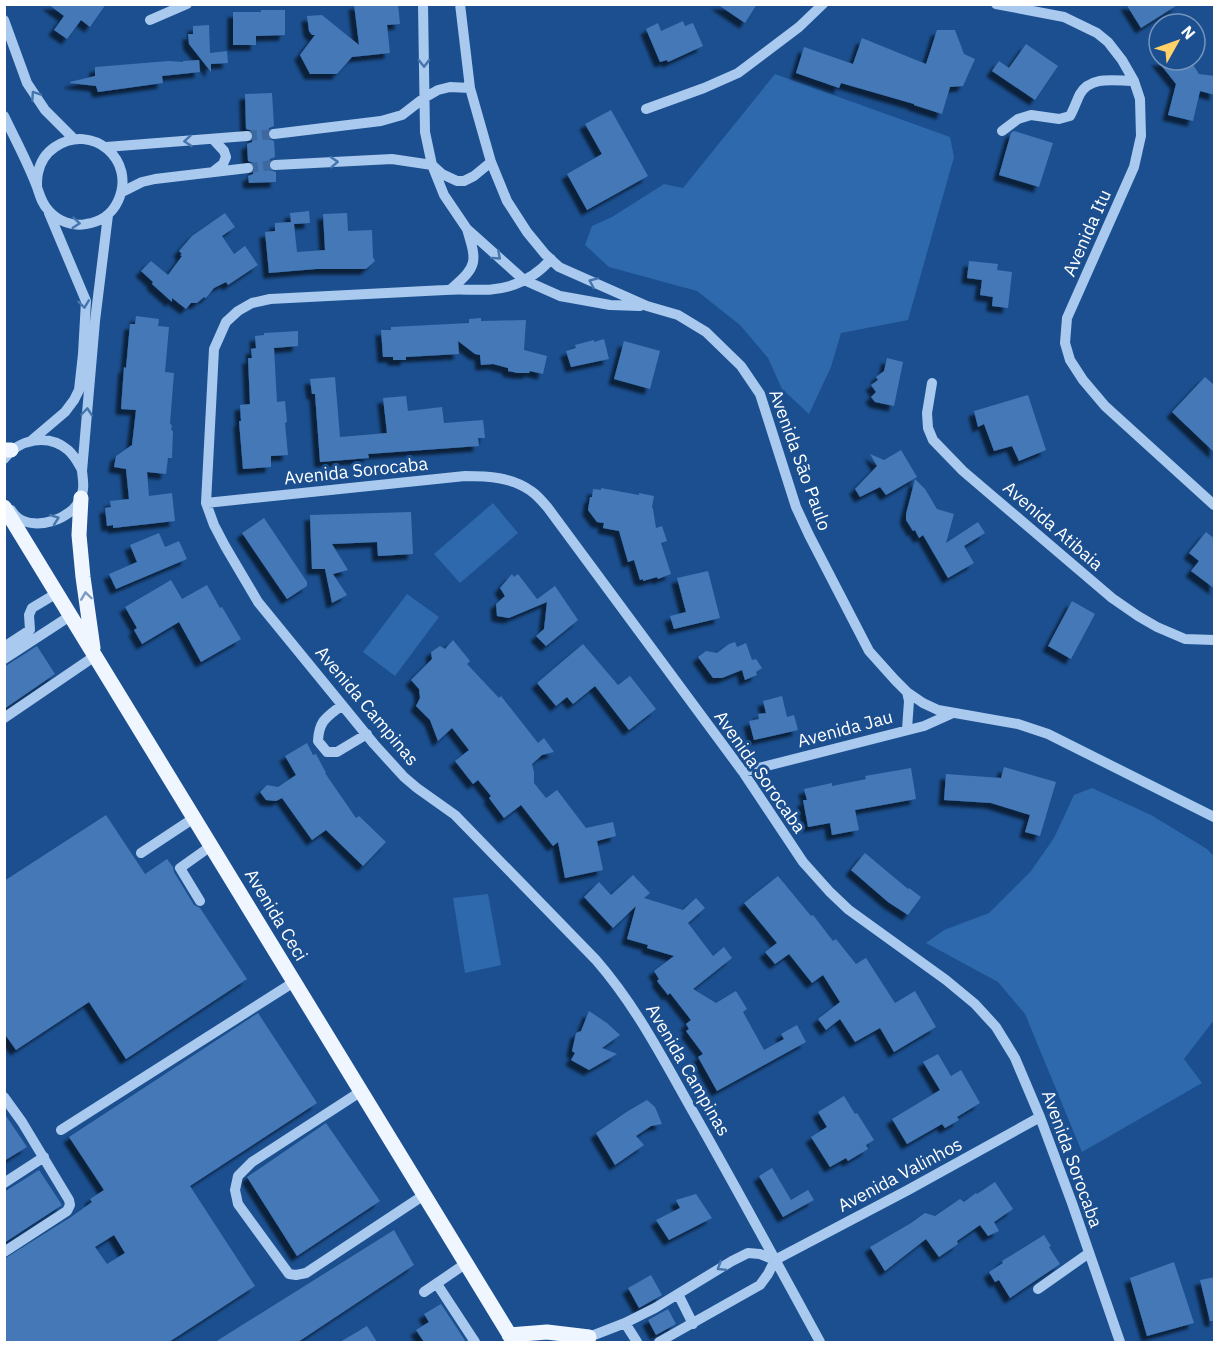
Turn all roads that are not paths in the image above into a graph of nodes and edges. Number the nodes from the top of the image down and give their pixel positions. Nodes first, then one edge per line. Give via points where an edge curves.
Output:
1 (187, 4) edge
2 (423, 4) edge
3 (460, 4) edge
4 (823, 4) edge
5 (996, 4) edge
6 (4, 20) edge
7 (150, 20) dead end
8 (1134, 81) junction
9 (470, 88) junction
10 (424, 98) junction
11 (646, 109) dead end
12 (4, 116) edge
13 (1002, 131) dead end
14 (274, 134) tunnel mouth
15 (247, 136) tunnel mouth
16 (74, 139) junction
17 (213, 139) junction
18 (106, 147) junction
19 (491, 162) junction
20 (275, 165) tunnel mouth
21 (432, 165) junction
22 (248, 168) tunnel mouth
23 (214, 171) junction
24 (37, 187) junction
25 (122, 192) junction
26 (48, 211) junction
27 (108, 214) junction
28 (466, 229) junction
29 (551, 259) junction
30 (524, 280) junction
31 (451, 289) junction
32 (646, 306) junction
33 (932, 383) dead end
34 (32, 440) junction
35 (7, 453) edge
36 (82, 471) junction
37 (81, 498) junction
38 (206, 503) junction
39 (4, 505) edge
40 (1215, 505) edge
41 (57, 593) junction
42 (70, 616) junction
43 (1215, 640) edge
44 (4, 647) edge
45 (94, 655) junction
46 (4, 659) edge
47 (907, 692) junction
48 (342, 705) junction
49 (954, 713) junction
50 (4, 717) edge
51 (906, 729) junction
52 (366, 734) junction
53 (742, 772) junction
54 (1215, 817) edge
55 (194, 818) junction
56 (211, 846) junction
57 (141, 853) dead end
58 (200, 901) dead end
59 (294, 982) junction
60 (360, 1092) junction
61 (4, 1097) edge
62 (1040, 1118) junction
63 (61, 1130) dead end
64 (44, 1157) junction
65 (4, 1183) edge
66 (424, 1195) junction
67 (4, 1252) edge
68 (1089, 1253) junction
69 (775, 1260) junction
70 (465, 1264) junction
71 (436, 1284) junction
72 (1038, 1289) dead end
73 (424, 1292) dead end
74 (678, 1294) junction
75 (625, 1323) junction
76 (693, 1323) junction
77 (511, 1339) edge
78 (586, 1340) edge
79 (475, 1342) edge
80 (636, 1342) edge
81 (658, 1342) edge
82 (820, 1342) edge
83 (1120, 1342) edge

1 - 7 street
2 -> 10 street, Avenida São Paulo
3 - 9 street, Avenida São Paulo
4 - 11 street via 738,73
5 - 8 street, Avenida Itu via 1064,16 1096,33 1108,42
16 -> 6 street via 45,110 27,82
8 - 13 street via 1100,80 1081,93 1070,116 1059,119 1031,115
8 - 40 street, Avenida Itu via 1140,99 1141,136 1134,167 1067,318 1065,343 1070,360 1105,406
9 - 10 street via 450,87
9 - 19 street, Avenida São Paulo
10 - 14 street via 402,115 381,121
10 - 21 street, Avenida São Paulo via 425,132
12 - 24 street
15 - 17 street
16 - 18 street
16 - 24 street via 50,150 42,161
17 -> 18 street
17 - 23 street via 226,157
18 - 25 street via 121,167
19 - 21 street via 464,181 449,178
19 - 29 street, Avenida São Paulo via 507,201
20 -> 21 street via 392,159
21 - 28 street, Avenida São Paulo via 444,195
22 - 23 street
23 - 25 street via 155,179
24 - 26 street
25 - 27 street
26 -> 27 street via 71,224 84,225
26 -> 34 street via 86,300 86,319 79,390 65,412
36 -> 27 street
28 -> 30 street, Avenida São Paulo
28 - 31 street via 475,256 472,268
29 - 30 street, Avenida Campinas
32 -> 29 street, Avenida São Paulo via 559,267
30 - 31 street, Avenida Campinas via 482,291
30 - 32 street, Avenida São Paulo via 560,296 610,305
31 - 38 street, Avenida Campinas via 270,299 238,311 226,322 214,349
32 - 47 street, Avenida São Paulo via 678,315 705,332 741,366 760,394 796,507 809,535 869,651
33 - 43 street, Avenida Atibaia via 928,428 933,440 963,471 1138,616 1185,639
34 - 35 street
34 - 36 street via 57,443 68,450
36 - 37 street
39 -> 37 street via 19,519 42,523 66,515
45 -> 37 main road via 79,536
38 - 48 street, Avenida Campinas via 225,546 258,602
38 - 53 street, Avenida Sorocaba via 465,476 512,480 532,491 548,508
39 - 41 main road, Avenida Ceci
41 - 42 main road, Avenida Ceci
41 - 44 street via 32,608 28,615 30,630
42 - 45 main road, Avenida Ceci
42 - 46 street
45 - 50 street
45 - 55 main road, Avenida Ceci
47 - 49 street, Avenida São Paulo via 938,710
47 - 51 street
48 - 52 street, Avenida Campinas
48 - 52 street via 323,720 318,730 318,741 327,752 337,752
49 - 51 street, Avenida Jau
49 - 54 street, Avenida São Paulo via 1018,724 1048,734
51 - 53 street, Avenida Jau
52 - 69 street, Avenida Campinas via 404,777 455,815 563,926 629,1001
53 - 62 street, Avenida Sorocaba via 802,862 829,891 953,986 996,1027 1015,1058
55 - 56 main road, Avenida Ceci
55 - 57 street
56 - 58 street via 180,868
56 - 59 main road, Avenida Ceci
59 - 60 main road, Avenida Ceci
59 - 63 street
60 - 66 main road, Avenida Ceci
60 - 66 street via 252,1162 238,1176 238,1204 289,1274 296,1275 306,1273
61 - 64 street
62 - 68 street, Avenida Sorocaba
62 - 69 street, Avenida Valinhos
64 - 65 street
64 - 67 street via 69,1200 69,1207
66 - 70 main road, Avenida Ceci
68 - 72 street
68 - 83 street, Avenida Sorocaba
69 -> 74 street via 748,1253
69 - 76 street via 760,1285
69 - 82 street, Avenida Campinas
70 - 71 street
70 - 77 main road, Avenida Ceci
71 - 73 street
71 - 79 street
74 - 75 street
74 - 76 street
75 - 78 street
75 - 80 street
76 - 81 street
77 - 78 main road via 547,1332

